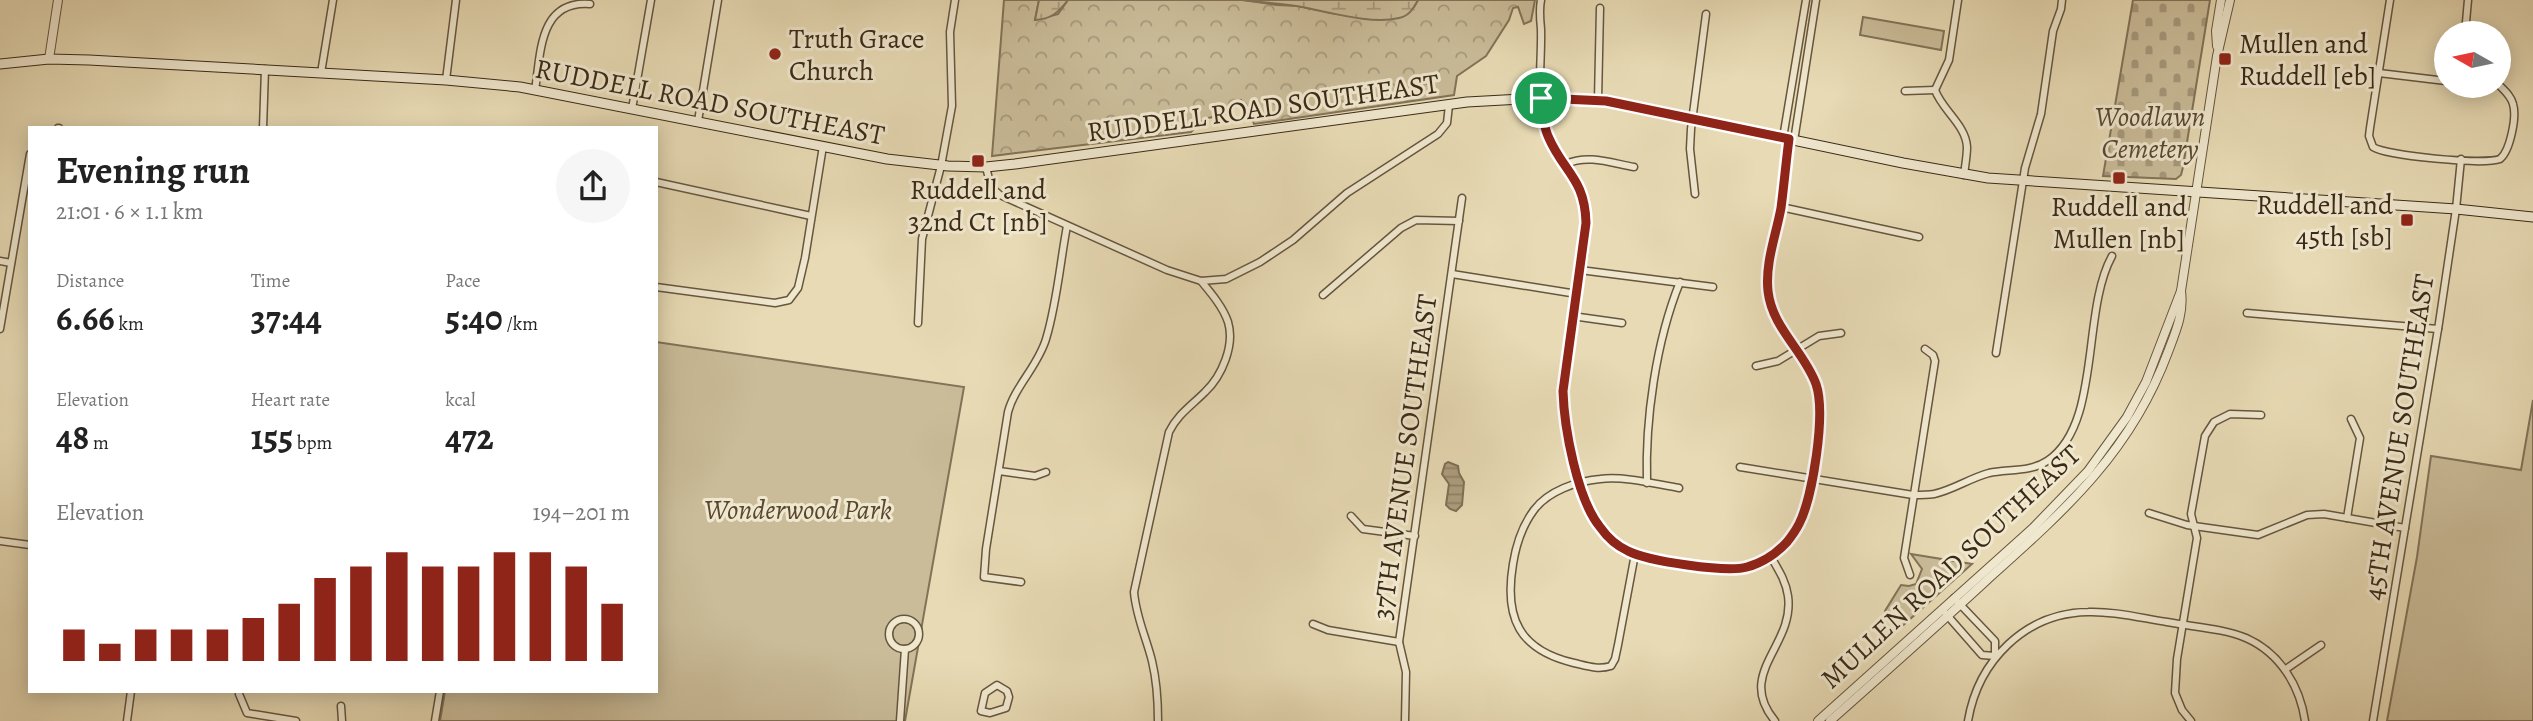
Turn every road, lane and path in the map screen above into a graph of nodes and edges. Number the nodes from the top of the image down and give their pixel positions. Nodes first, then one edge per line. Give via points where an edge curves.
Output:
1 (58, 0) edge
2 (333, 0) edge
3 (456, 0) edge
4 (651, 0) edge
5 (718, 0) edge
6 (955, 0) edge
7 (1541, 0) edge
8 (1806, 0) edge
9 (1816, 0) edge
10 (1958, 0) edge
11 (2062, 0) edge
12 (2221, 0) edge
13 (2230, 0) edge
14 (2390, 0) edge
15 (2468, 0) edge
16 (590, 4) dead end
17 (1600, 8) dead end
18 (1706, 14) dead end
19 (2466, 21) edge
20 (2217, 57) junction
21 (48, 59) junction
22 (0, 64) edge
23 (265, 69) junction
24 (321, 73) junction
25 (2379, 74) junction
26 (446, 80) junction
27 (2434, 80) edge
28 (536, 90) junction
29 (1935, 90) junction
30 (1905, 91) dead end
31 (1541, 98) junction
32 (2510, 98) edge
33 (1598, 100) junction
34 (1449, 105) junction
35 (632, 109) junction
36 (1692, 118) junction
37 (698, 121) junction
38 (263, 126) edge
39 (1789, 139) junction
40 (823, 146) junction
41 (2460, 159) junction
42 (1566, 164) junction
43 (28, 165) edge
44 (941, 166) junction
45 (986, 167) junction
46 (1634, 167) dead end
47 (1964, 175) junction
48 (2024, 181) junction
49 (658, 182) edge
50 (2197, 192) junction
51 (1695, 194) dead end
52 (1462, 198) dead end
53 (1781, 207) junction
54 (2456, 209) junction
55 (811, 216) junction
56 (2533, 217) edge
57 (1459, 221) junction
58 (1067, 226) junction
59 (1919, 237) dead end
60 (2112, 256) dead end
61 (0, 261) edge
62 (11, 263) junction
63 (1580, 270) junction
64 (1452, 274) junction
65 (1201, 281) junction
66 (1680, 282) junction
67 (658, 287) edge
68 (1713, 287) dead end
69 (1577, 294) junction
70 (1323, 295) dead end
71 (2247, 313) dead end
72 (1572, 316) junction
73 (918, 323) dead end
74 (1622, 323) dead end
75 (0, 329) edge
76 (2438, 329) junction
77 (1841, 332) dead end
78 (1795, 349) junction
79 (1925, 349) dead end
80 (1996, 353) dead end
81 (1756, 366) dead end
82 (2260, 415) dead end
83 (2351, 419) dead end
84 (1740, 467) dead end
85 (999, 471) junction
86 (1046, 472) dead end
87 (1811, 477) junction
88 (1580, 483) junction
89 (1647, 483) junction
90 (1679, 488) dead end
91 (1913, 495) junction
92 (2149, 513) dead end
93 (1351, 516) dead end
94 (2347, 518) junction
95 (2194, 526) junction
96 (2405, 528) junction
97 (1415, 536) junction
98 (0, 541) edge
99 (28, 545) edge
100 (1635, 554) junction
101 (1771, 556) junction
102 (1910, 575) dead end
103 (1020, 582) dead end
104 (1957, 602) junction
105 (1942, 610) junction
106 (1949, 617) junction
107 (1314, 624) dead end
108 (2183, 625) junction
109 (1399, 642) junction
110 (2321, 645) dead end
111 (905, 649) junction
112 (1995, 656) junction
113 (2286, 669) junction
114 (131, 693) edge
115 (440, 693) edge
116 (239, 694) dead end
117 (341, 706) dead end
118 (981, 711) junction
119 (127, 721) edge
120 (296, 721) edge
121 (342, 721) edge
122 (435, 721) edge
123 (900, 721) edge
124 (980, 721) edge
125 (1158, 721) edge
126 (1405, 721) edge
127 (1774, 721) edge
128 (1818, 721) edge
129 (1830, 721) edge
130 (1968, 721) edge
131 (2191, 721) edge
132 (2305, 721) edge
133 (2373, 721) edge

1 - 21 street
2 - 24 street
3 - 26 street
4 - 35 street
5 - 37 street
6 - 44 street via 950,21 951,106
7 - 31 street
8 - 39 street
9 - 39 street
10 - 29 street via 1949,60
11 - 48 street
12 - 20 street, MULLEN ROAD SOUTHEAST
13 - 20 street, MULLEN ROAD SOUTHEAST
14 - 25 street
15 - 19 street
16 - 28 street via 573,1 551,15 544,30
17 - 33 street
18 - 36 street
20 - 50 street, MULLEN ROAD SOUTHEAST
21 - 22 main road, RUDDELL ROAD SOUTHEAST
21 - 23 main road, RUDDELL ROAD SOUTHEAST
23 - 24 main road, RUDDELL ROAD SOUTHEAST
23 - 38 street
24 - 26 main road, RUDDELL ROAD SOUTHEAST
25 - 27 street
25 - 41 street via 2369,136 2374,146 2385,152
26 - 28 main road, RUDDELL ROAD SOUTHEAST
28 - 35 main road, RUDDELL ROAD SOUTHEAST
29 - 30 street
29 - 47 street via 1967,145
31 - 33 main road, RUDDELL ROAD SOUTHEAST
31 - 34 main road, RUDDELL ROAD SOUTHEAST
31 - 42 street via 1547,134
32 - 41 street via 2514,106 2508,150 2493,161
33 - 36 main road, RUDDELL ROAD SOUTHEAST
34 - 45 main road, RUDDELL ROAD SOUTHEAST
34 - 65 street via 1447,123 1438,134 1347,193 1293,240 1226,279
35 - 37 main road, RUDDELL ROAD SOUTHEAST
36 - 39 main road, RUDDELL ROAD SOUTHEAST
36 - 51 street
37 - 40 main road, RUDDELL ROAD SOUTHEAST
39 - 47 main road, RUDDELL ROAD SOUTHEAST
39 - 53 street
40 - 44 main road, RUDDELL ROAD SOUTHEAST
40 - 55 street
41 - 54 street, 45TH AVENUE SOUTHEAST
42 - 46 street via 1587,158
42 - 63 street via 1586,205
43 - 62 street
44 - 45 main road, RUDDELL ROAD SOUTHEAST
44 - 73 street via 922,239
45 - 58 street via 993,191
47 - 48 main road, RUDDELL ROAD SOUTHEAST
48 - 50 main road, RUDDELL ROAD SOUTHEAST
48 - 80 street
49 - 55 street
50 - 54 main road, RUDDELL ROAD SOUTHEAST
50 - 104 street, MULLEN ROAD SOUTHEAST via 2181,291 2146,382 2109,445 2068,494
52 - 57 street, 37TH AVENUE SOUTHEAST
53 - 59 street
53 - 78 street via 1767,274 1768,294 1776,319
54 - 56 main road, RUDDELL ROAD SOUTHEAST
54 - 76 street, 45TH AVENUE SOUTHEAST
55 - 67 street via 798,288 789,300 775,303
57 - 64 street, 37TH AVENUE SOUTHEAST
57 - 70 street via 1416,220 1401,228
58 - 65 street
58 - 85 street via 1046,339 1010,405
60 - 91 street via 2098,296 2076,428 2061,450 2045,463 1981,475 1935,494
61 - 62 street
62 - 75 street
63 - 66 street
63 - 69 street
64 - 69 street
64 - 97 street, 37TH AVENUE SOUTHEAST
65 - 125 street via 1228,323 1229,344 1218,378 1176,418 1169,432 1134,592 1156,676
66 - 68 street
66 - 89 street via 1653,392
69 - 72 street
71 - 76 street
72 - 74 street
72 - 88 street via 1564,415
76 - 96 street, 45TH AVENUE SOUTHEAST
77 - 78 street via 1819,336
78 - 81 street via 1778,361
78 - 87 street via 1816,384 1820,405
79 - 91 street via 1935,361
82 - 95 street via 2230,414 2214,422 2205,436 2191,514
83 - 94 street via 2360,439
84 - 87 street
85 - 86 street via 1035,477
85 - 103 street via 984,577
87 - 91 street
87 - 101 street via 1799,525
88 - 89 street via 1602,478
88 - 100 street via 1599,527
88 - 100 street via 1560,490 1535,509 1521,532 1509,587 1510,605 1527,638 1555,658 1601,669 1611,666
89 - 90 street
91 - 102 street via 1904,558
92 - 95 street
93 - 97 street via 1363,529
94 - 95 street via 2307,514 2258,535
94 - 96 street
95 - 108 street via 2197,538
96 - 133 street, 45TH AVENUE SOUTHEAST
97 - 109 street, 37TH AVENUE SOUTHEAST
98 - 99 street
100 - 101 street via 1731,570
101 - 127 street via 1789,599 1785,630 1761,678 1763,701
104 - 105 street, MULLEN ROAD SOUTHEAST
104 - 106 street, MULLEN ROAD SOUTHEAST
104 - 112 street via 1995,641
105 - 106 street
105 - 128 street, MULLEN ROAD SOUTHEAST
106 - 112 street via 1982,655
106 - 129 street, MULLEN ROAD SOUTHEAST
107 - 109 street
108 - 112 street via 2106,612 2062,615 2034,625
108 - 113 street via 2247,638
108 - 131 street via 2175,693
109 - 126 street, 37TH AVENUE SOUTHEAST via 1406,672
110 - 113 street
111 - 111 street via 917,642 919,633 912,622 902,620 891,628 890,638
111 - 123 street
112 - 130 street via 1972,700
113 - 132 street via 2303,703
114 - 119 street
115 - 122 street
116 - 120 street via 247,713
117 - 121 street
118 - 118 street via 1006,708 1007,691 991,687
118 - 124 street

